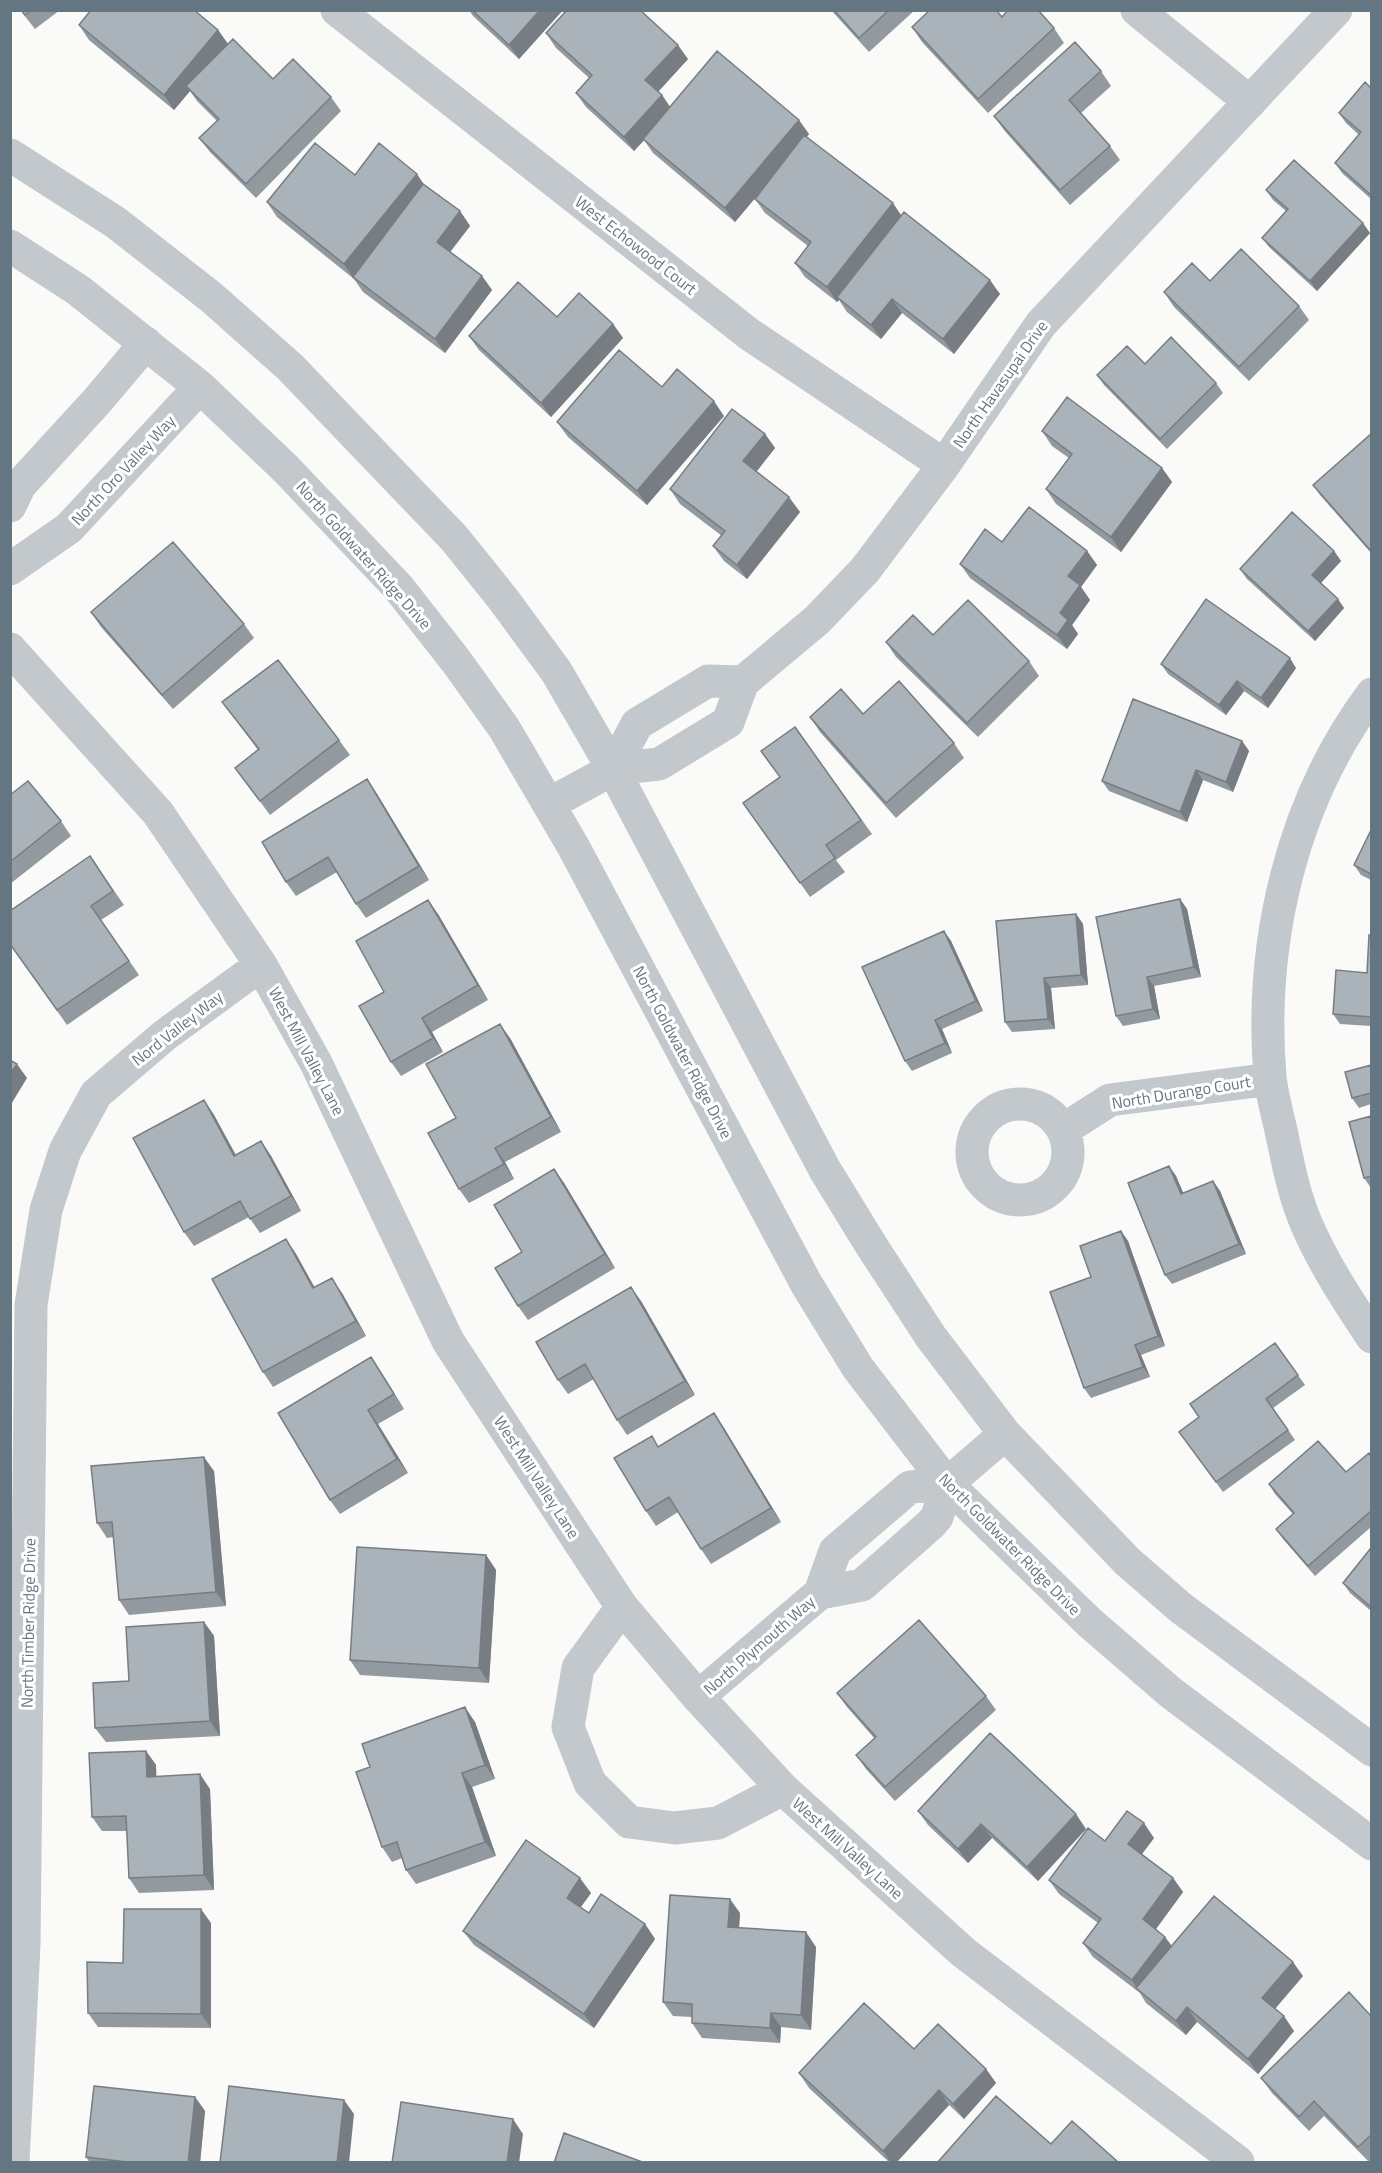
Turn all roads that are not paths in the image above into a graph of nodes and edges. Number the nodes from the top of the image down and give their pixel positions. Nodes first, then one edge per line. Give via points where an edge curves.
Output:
1 (337, 10) edge
2 (1137, 10) edge
3 (1336, 10) edge
4 (1250, 102) junction
5 (10, 155) edge
6 (10, 246) edge
7 (146, 343) junction
8 (200, 387) junction
9 (944, 465) junction
10 (10, 506) edge
11 (10, 569) edge
12 (10, 649) edge
13 (743, 682) junction
14 (1371, 694) edge
15 (613, 768) junction
16 (549, 804) junction
17 (261, 965) junction
18 (1270, 1079) junction
19 (96, 1094) joint
20 (1063, 1130) dead end
21 (1371, 1337) edge
22 (1005, 1434) junction
23 (947, 1484) junction
24 (820, 1593) junction
25 (622, 1607) junction
26 (698, 1697) junction
27 (1371, 1750) edge
28 (783, 1789) junction
29 (1371, 1844) edge
30 (13, 2163) edge
31 (1238, 2163) edge

1 - 9 street, West Echowood Court via 749,334
2 - 4 street
3 - 4 street, North Havasupai Drive
4 - 9 street, North Havasupai Drive via 1041,324
5 - 15 street via 115,222 211,297 290,367 454,538 556,671
6 - 7 street, North Goldwater Ridge Drive via 78,290
7 - 8 street, North Goldwater Ridge Drive
7 - 10 street via 20,485
8 - 11 street, North Oro Valley Way via 69,528
8 - 16 street, North Goldwater Ridge Drive via 286,469 398,588 504,729
9 - 13 street, North Havasupai Drive via 865,570 817,620
12 - 17 street, West Mill Valley Lane via 158,813
13 - 15 street via 708,681 638,724
13 - 15 street, North Havasupai Drive via 728,722 659,764
14 - 18 street via 1325,772 1303,820 1284,882 1271,953
15 - 16 street, North Havasupai Drive
15 - 22 street via 825,1170 931,1337
16 - 23 street, North Goldwater Ridge Drive via 807,1285 858,1368
17 - 19 street, Nord Valley Way via 165,1035
17 - 25 street, West Mill Valley Lane via 316,1063 448,1341
18 - 20 street, North Durango Court via 1110,1100
18 - 21 street via 1288,1167 1306,1223 1339,1288
19 - 30 street, North Timber Ridge Drive via 65,1151 46,1210 31,1305 24,1945
22 - 23 street
22 - 27 street via 1128,1562 1181,1608
23 - 24 street, North Plymouth Way via 938,1517 862,1585
23 - 24 street, North Plymouth Way via 910,1486 835,1551
23 - 29 street, North Goldwater Ridge Drive via 1089,1622 1170,1692
24 - 26 street, North Plymouth Way
25 - 26 street, West Mill Valley Lane
25 - 28 street via 578,1668 568,1727 590,1783 629,1822 675,1828 717,1823
26 - 28 street, West Mill Valley Lane
28 - 31 street, West Mill Valley Lane via 963,1952

